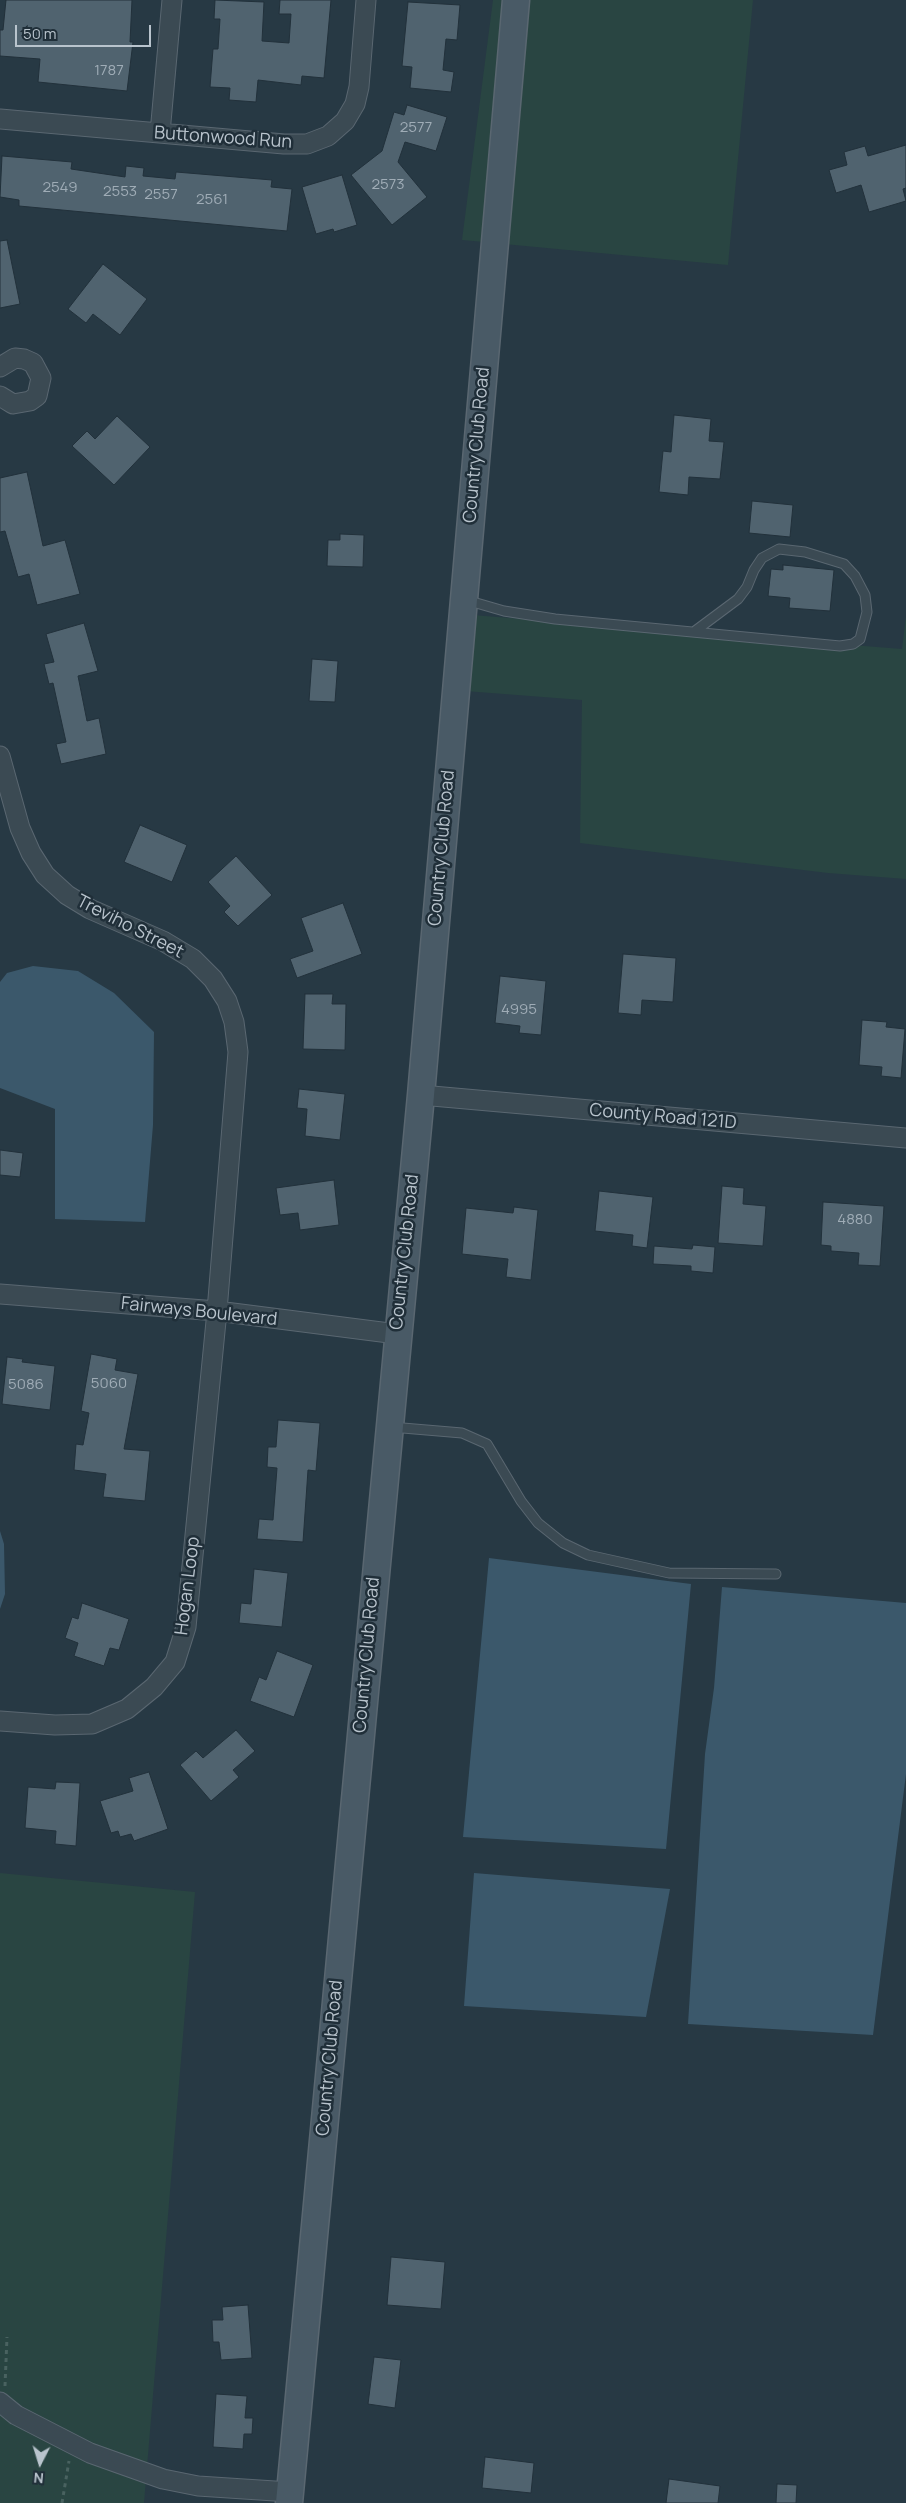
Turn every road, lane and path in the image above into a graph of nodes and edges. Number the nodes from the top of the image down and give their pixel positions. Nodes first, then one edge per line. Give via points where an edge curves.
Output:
1 (172, 0) edge
2 (366, 0) edge
3 (516, 0) edge
4 (0, 119) edge
5 (160, 133) junction
6 (0, 367) edge
7 (0, 396) edge
8 (464, 599) junction
9 (695, 631) junction
10 (0, 756) edge
11 (421, 1095) junction
12 (906, 1138) edge
13 (0, 1294) edge
14 (217, 1312) junction
15 (397, 1334) junction
16 (388, 1427) junction
17 (776, 1574) dead end
18 (0, 1720) edge
19 (7, 2337) dead end
20 (3, 2405) edge
21 (71, 2443) junction
22 (290, 2497) edge
23 (62, 2503) edge

1 - 5 street
2 - 5 street, Buttonwood Run via 355,104 344,122 328,136 307,144 284,144
3 - 8 street, Country Club Road
4 - 5 street, Buttonwood Run
6 - 7 street via 15,358 24,359 32,363 41,378 37,396 30,402 14,404
8 - 9 lane via 504,611 555,619
8 - 11 street, Country Club Road
9 - 9 lane via 840,646 853,644 865,626 865,595 844,564 805,552 779,549 762,558 738,599
10 - 14 street, Treviho Street via 20,828 45,875 67,896 163,941 193,959 213,979 227,1001 238,1052
11 - 12 street, County Road 121D
11 - 15 street, Country Club Road
13 - 14 street, Fairways Boulevard
14 - 15 street, Fairways Boulevard
14 - 18 street, Hogan Loop via 186,1628 174,1662 154,1688 127,1709 92,1724 55,1725
15 - 16 street, Country Club Road
16 - 17 lane via 462,1433 487,1444 538,1523 563,1543 588,1555 670,1573
16 - 22 street, Country Club Road
19 - 20 path
20 - 21 street
21 - 22 street via 163,2479
21 - 23 path

